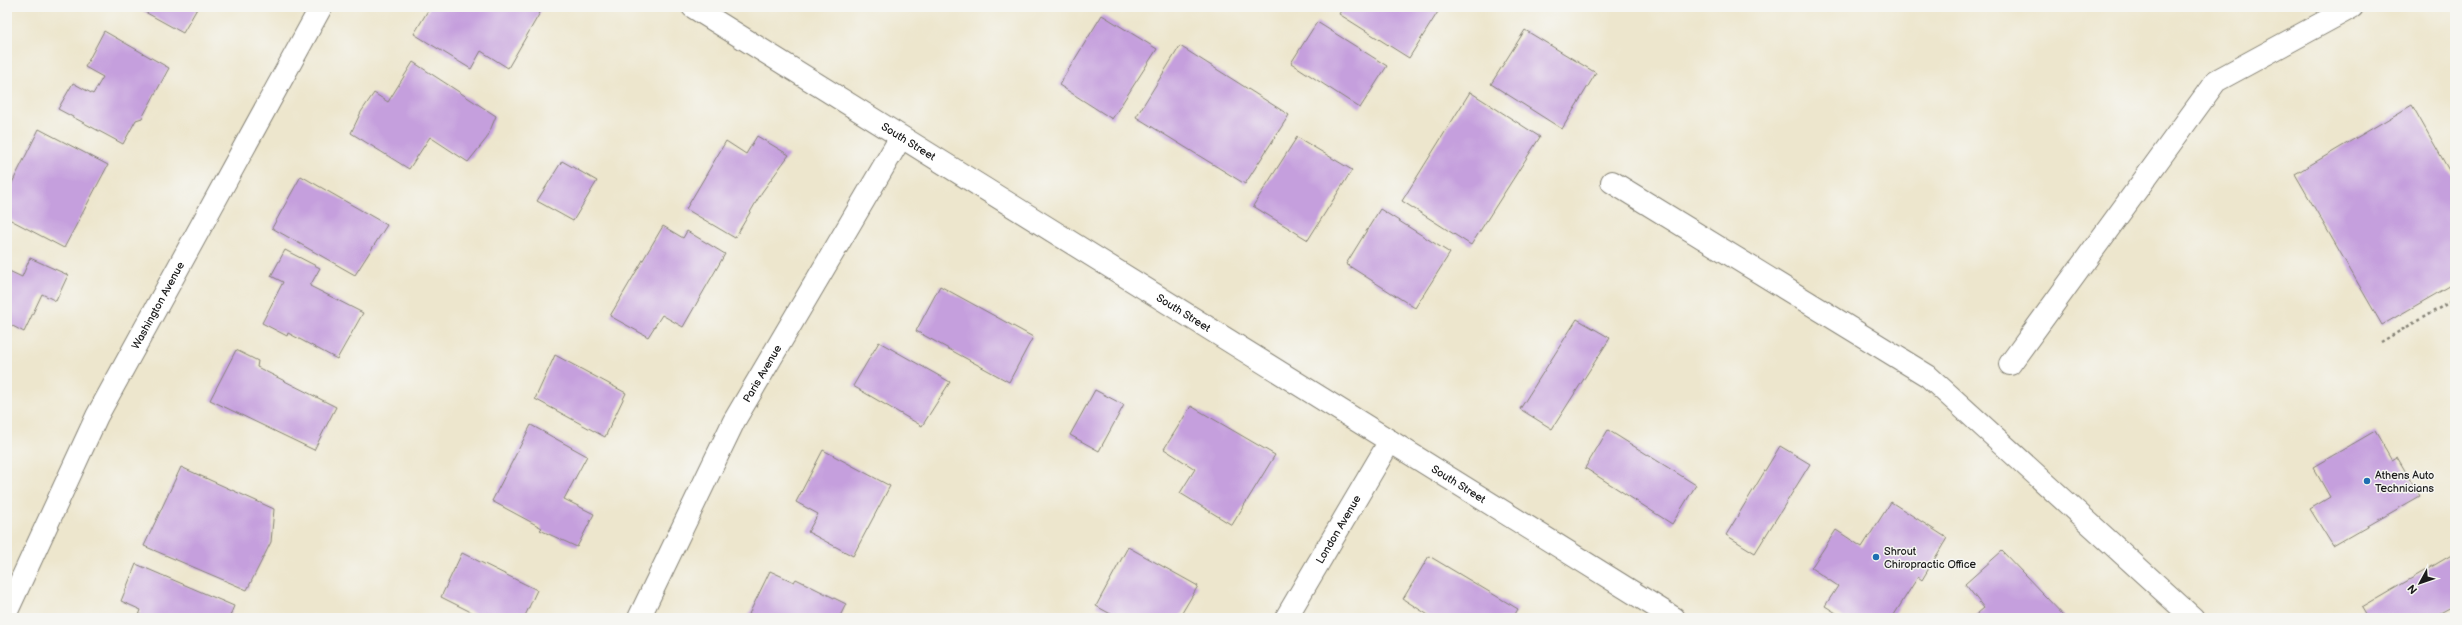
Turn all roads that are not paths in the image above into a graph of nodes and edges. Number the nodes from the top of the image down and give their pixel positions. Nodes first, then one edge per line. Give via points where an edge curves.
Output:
1 (321, 7) edge
2 (693, 7) edge
3 (2352, 7) edge
4 (901, 137) junction
5 (1612, 182) dead end
6 (2010, 364) dead end
7 (1390, 440) junction
8 (7, 611) edge
9 (639, 618) edge
10 (1286, 618) edge
11 (1674, 618) edge
12 (2193, 618) edge

1 - 8 street, Washington Avenue via 97,416
2 - 4 street, South Street
3 - 6 street via 2216,81
4 - 7 street, South Street
4 - 9 street, Paris Avenue via 734,421
5 - 12 street via 1928,376
7 - 10 street, London Avenue
7 - 11 street, South Street

